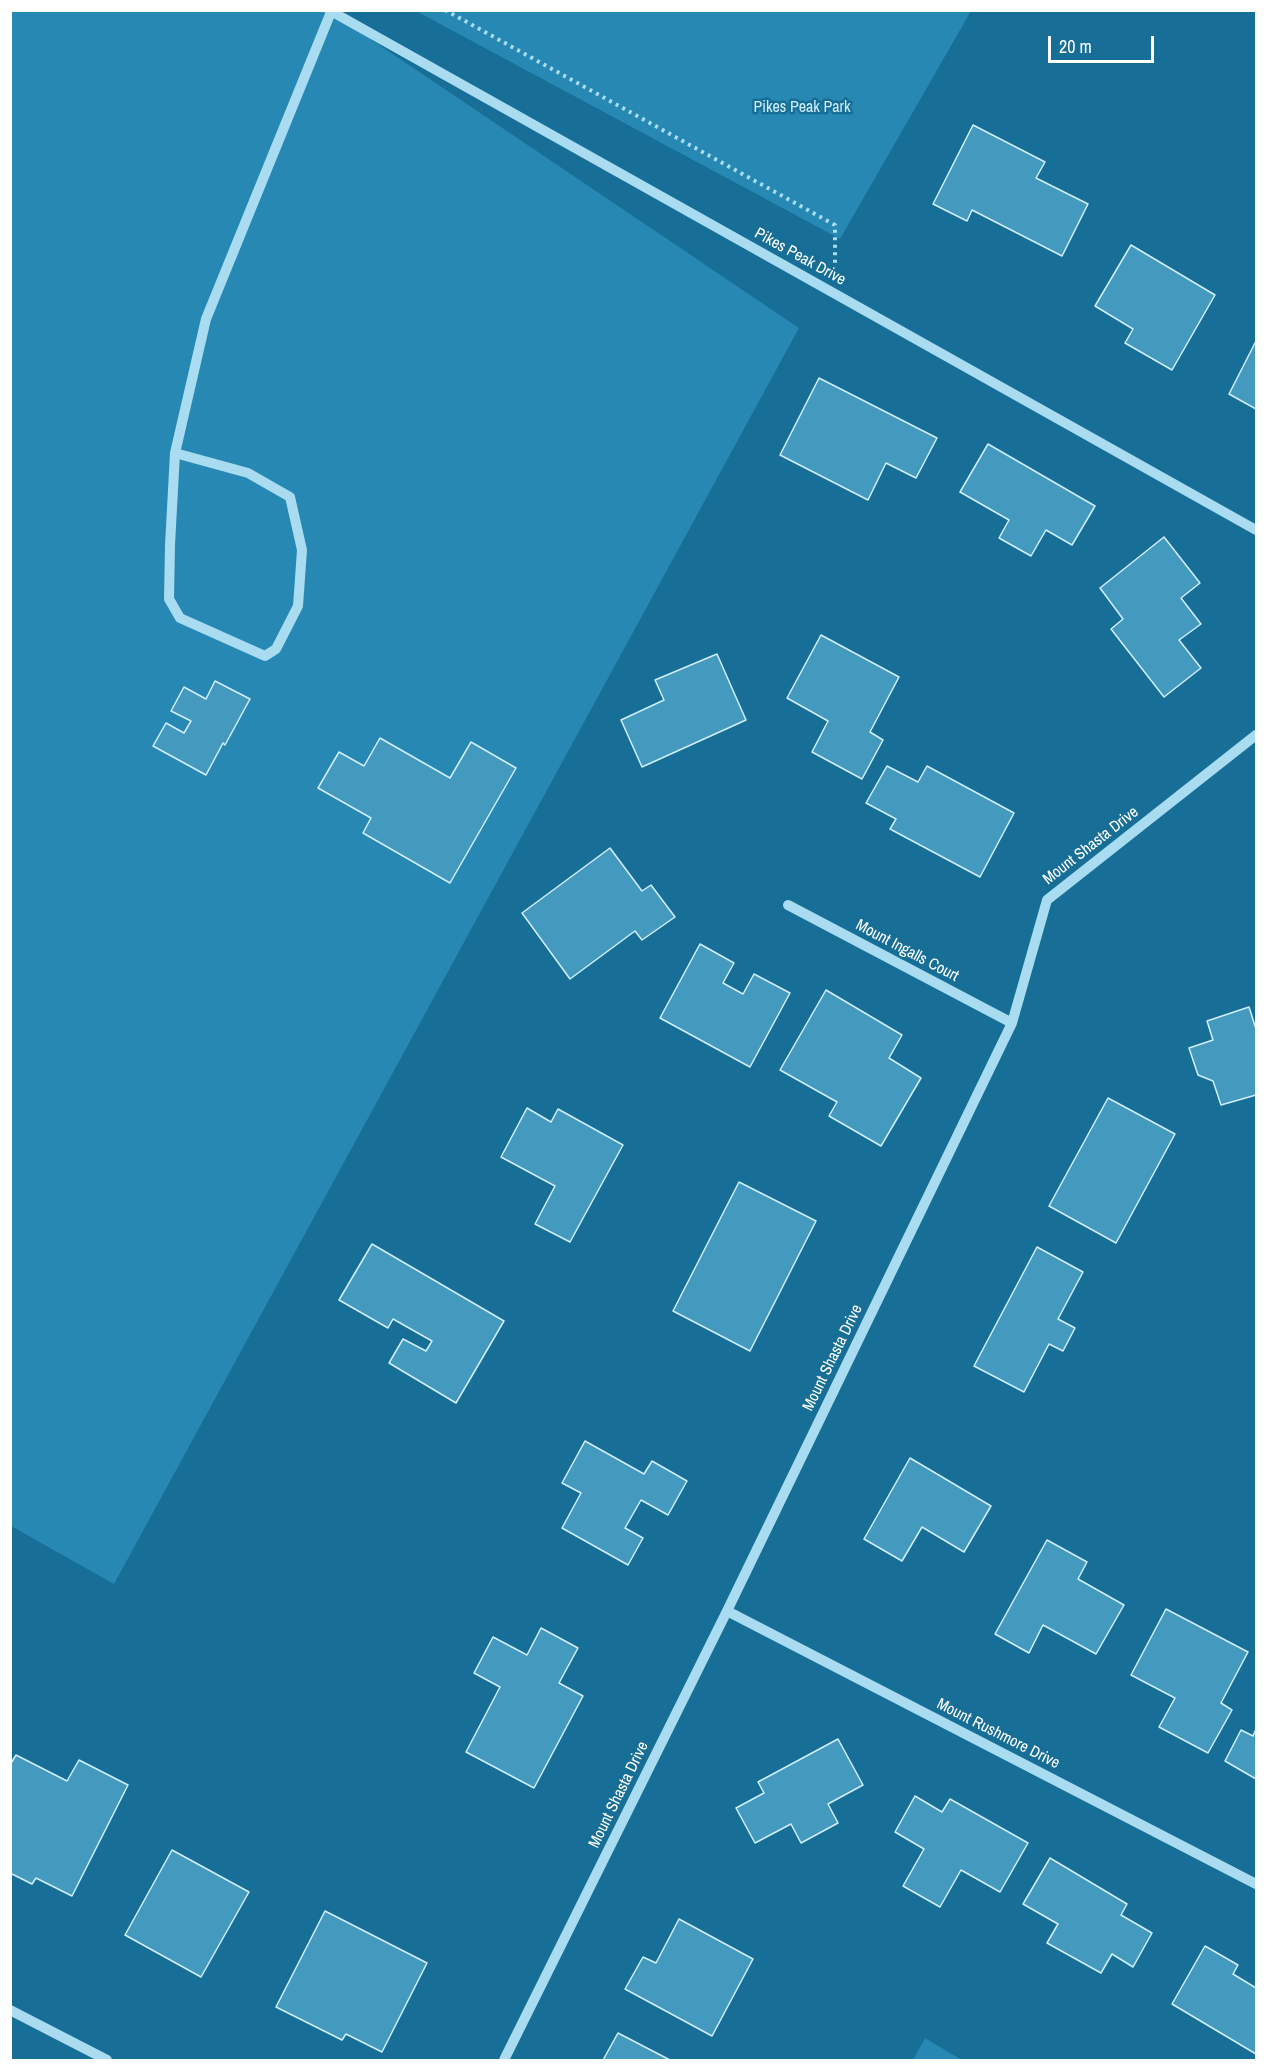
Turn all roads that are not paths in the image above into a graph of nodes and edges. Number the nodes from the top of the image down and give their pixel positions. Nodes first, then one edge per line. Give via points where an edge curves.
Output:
1 (330, 11) edge
2 (175, 453) junction
3 (1257, 530) edge
4 (1257, 735) edge
5 (788, 905) dead end
6 (1012, 1023) junction
7 (727, 1611) junction
8 (1257, 1884) edge
9 (10, 2010) edge
10 (107, 2061) edge
11 (504, 2061) edge

1 - 2 street via 207,319
1 - 3 street, Pikes Peak Drive
2 - 2 street via 169,599 180,618 265,656 276,649 298,606 302,550 290,497 248,473
4 - 6 street, Mount Shasta Drive via 1047,900
5 - 6 street, Mount Ingalls Court
6 - 7 street, Mount Shasta Drive
7 - 8 street, Mount Rushmore Drive
7 - 11 street, Mount Shasta Drive
9 - 10 street

